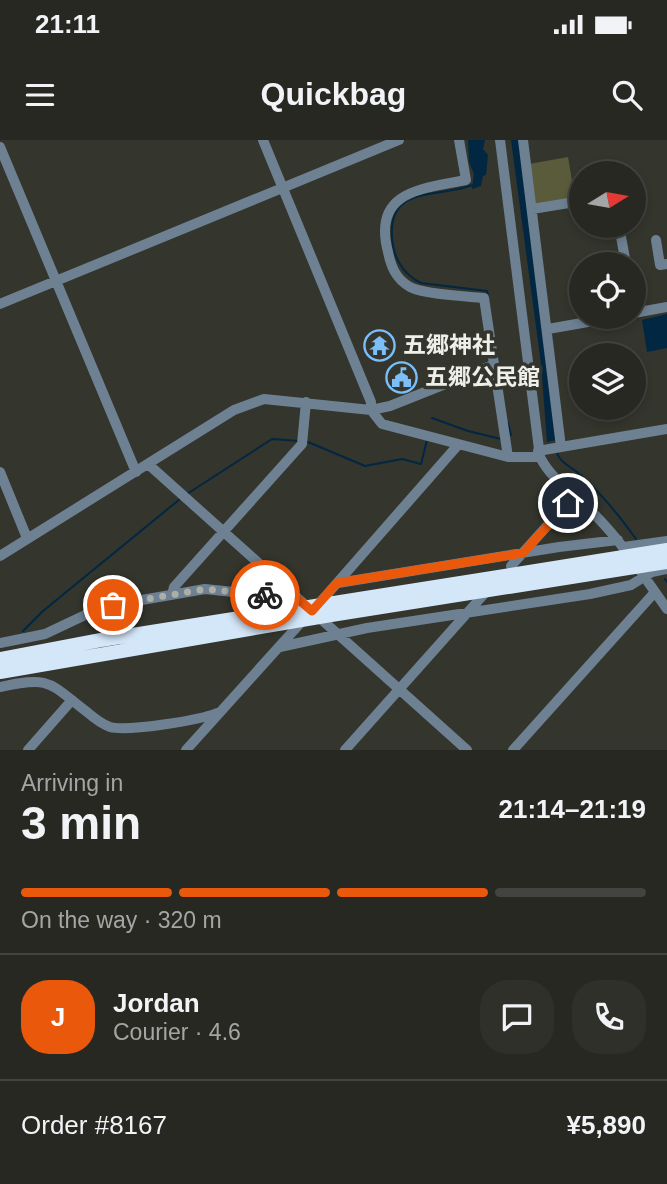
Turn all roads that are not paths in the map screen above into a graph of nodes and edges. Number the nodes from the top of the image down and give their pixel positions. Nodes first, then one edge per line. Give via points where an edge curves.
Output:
1 (263, 140) edge
2 (459, 140) edge
3 (500, 140) edge
4 (523, 140) edge
5 (395, 141) edge
6 (0, 147) edge
7 (282, 187) junction
8 (569, 203) edge
9 (532, 209) junction
10 (656, 240) dead end
11 (667, 264) edge
12 (56, 281) junction
13 (0, 304) edge
14 (667, 307) edge
15 (646, 309) edge
16 (569, 325) edge
17 (548, 329) junction
18 (493, 365) junction
19 (306, 402) junction
20 (371, 410) junction
21 (667, 429) edge
22 (458, 445) junction
23 (557, 448) junction
24 (539, 454) junction
25 (508, 457) junction
26 (148, 464) junction
27 (0, 472) edge
28 (136, 472) junction
29 (574, 496) junction
30 (225, 531) junction
31 (27, 538) junction
32 (667, 541) edge
33 (667, 550) edge
34 (523, 553) junction
35 (621, 554) junction
36 (0, 556) edge
37 (667, 562) edge
38 (511, 566) dead end
39 (667, 569) edge
40 (644, 576) junction
41 (337, 583) junction
42 (655, 592) junction
43 (291, 593) junction
44 (485, 593) dead end
45 (172, 595) junction
46 (667, 609) edge
47 (312, 611) junction
48 (469, 612) junction
49 (293, 616) junction
50 (339, 635) junction
51 (0, 643) edge
52 (279, 647) junction
53 (0, 659) edge
54 (0, 672) edge
55 (0, 687) edge
56 (399, 690) junction
57 (72, 700) junction
58 (221, 711) junction
59 (28, 750) edge
60 (186, 750) edge
61 (345, 750) edge
62 (467, 750) edge
63 (513, 750) edge

1 - 7 street
2 - 18 street via 466,180 402,197 386,216 385,238 396,275 410,287 484,298
3 - 24 street
4 - 9 street
5 - 7 street
6 - 12 street
7 - 12 street
7 - 20 street
8 - 9 street
9 - 17 street
10 - 11 street via 660,265
12 - 13 street
12 - 28 street
14 - 15 street
16 - 17 street
17 - 23 street
18 - 20 street
18 - 25 street
19 - 20 street
19 - 26 street via 264,399 243,406
19 - 30 street via 302,441
20 - 22 street via 382,425
21 - 23 street
22 - 25 street
22 - 41 street
23 - 24 street
24 - 25 street
24 - 29 street
26 - 28 street
26 - 30 street
27 - 31 street
28 - 31 street
29 - 34 street
29 - 35 street
30 - 43 street
30 - 45 street via 174,587
31 - 36 street
32 - 35 street
33 - 35 highway
34 - 35 street
34 - 38 street
34 - 41 street
35 - 37 highway
35 - 40 street
35 - 49 highway
39 - 40 street
40 - 42 street
40 - 48 street via 631,585 590,594
41 - 47 street
42 - 46 street
42 - 63 street
43 - 45 street via 205,589
43 - 47 street
44 - 48 street
45 - 51 street via 100,608 45,634
47 - 50 street
47 - 52 street
48 - 50 street
48 - 56 street
49 - 53 highway via 102,640
49 - 54 highway
50 - 52 street
50 - 56 street
52 - 58 street
55 - 57 street via 41,682 57,687
56 - 61 street
56 - 62 street
57 - 58 street via 97,720 118,728
57 - 59 street
58 - 60 street

